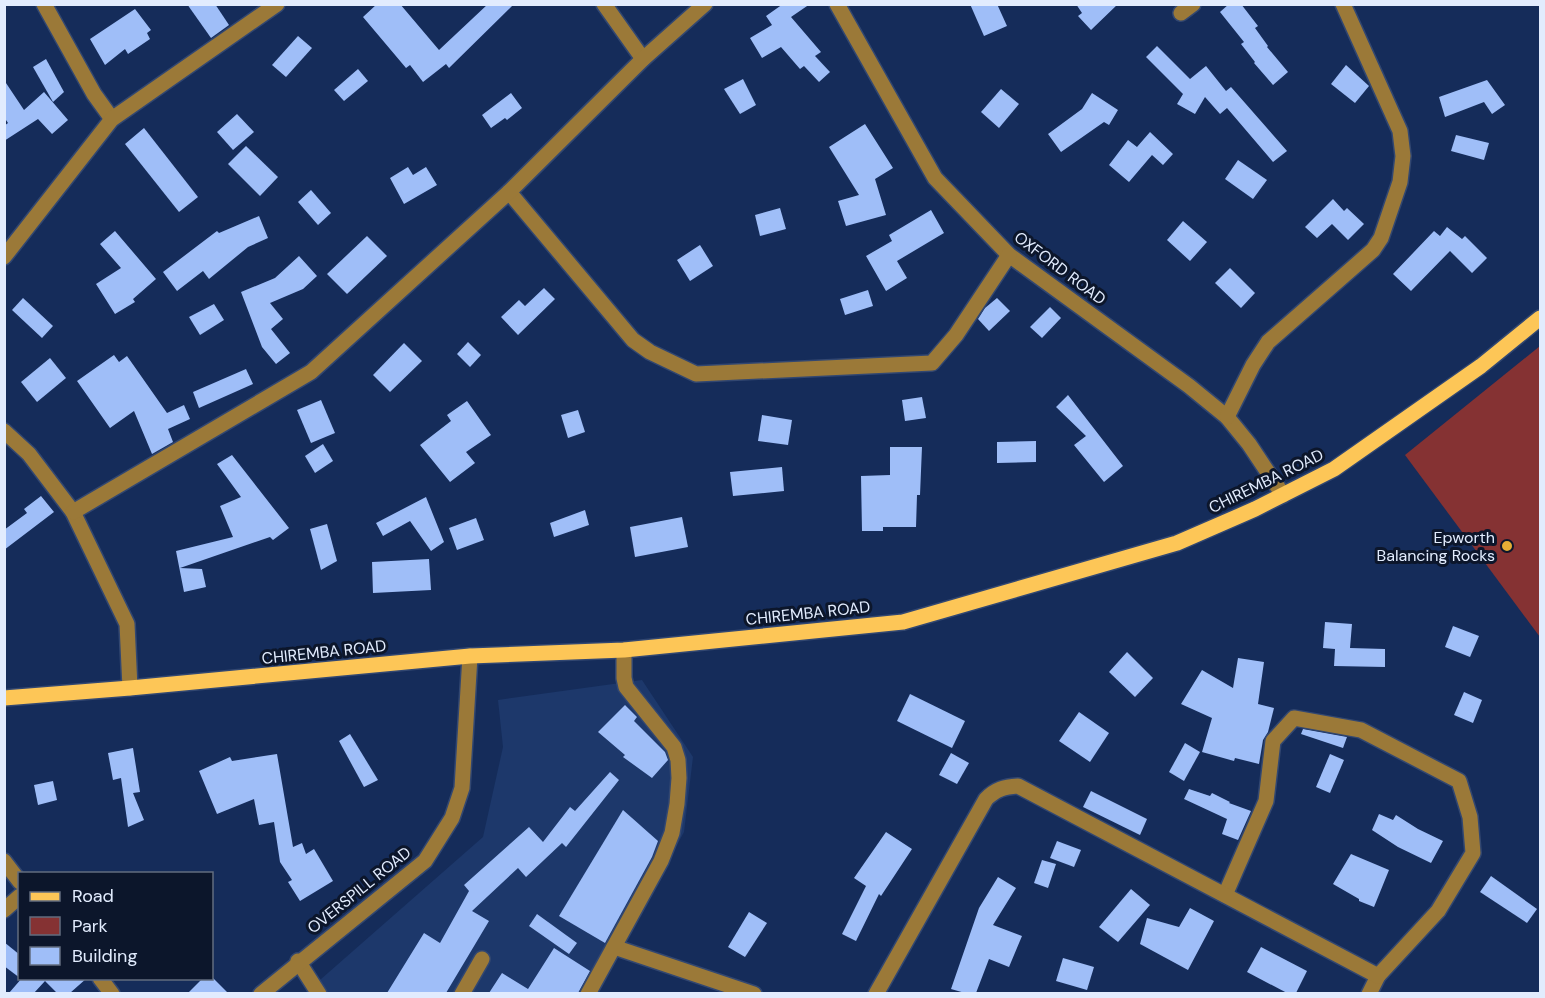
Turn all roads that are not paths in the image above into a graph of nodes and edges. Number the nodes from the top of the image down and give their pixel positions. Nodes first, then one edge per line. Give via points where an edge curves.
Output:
1 (44, 4) edge
2 (277, 4) edge
3 (604, 4) edge
4 (705, 4) edge
5 (837, 4) edge
6 (1343, 4) edge
7 (643, 60) junction
8 (112, 119) junction
9 (508, 192) junction
10 (1009, 255) junction
11 (4, 257) edge
12 (1540, 318) edge
13 (1227, 417) junction
14 (4, 431) edge
15 (1283, 495) junction
16 (73, 512) junction
17 (624, 650) junction
18 (470, 656) junction
19 (130, 688) junction
20 (4, 698) edge
21 (4, 861) edge
22 (18, 879) edge
23 (1225, 895) junction
24 (18, 898) edge
25 (4, 910) edge
26 (614, 947) junction
27 (482, 959) dead end
28 (298, 961) junction
29 (1378, 976) junction
30 (102, 980) edge
31 (112, 993) edge
32 (261, 993) edge
33 (319, 993) edge
34 (462, 993) edge
35 (588, 993) edge
36 (754, 993) edge
37 (876, 993) edge
38 (1369, 993) edge

1 - 8 street
2 - 8 street
3 - 7 street
4 - 7 street
5 - 10 street, OXFORD ROAD via 935,178
6 - 13 street via 1400,131 1400,182 1381,238 1373,250 1268,342
7 - 9 street
8 - 11 street
9 - 10 street via 633,339 650,352 696,374 932,363 956,335
9 - 16 street via 311,372
10 - 13 street, OXFORD ROAD
12 - 15 main road, CHIREMBA ROAD via 1481,366 1334,469
13 - 15 street, OXFORD ROAD
14 - 16 street via 29,454
15 - 17 main road, CHIREMBA ROAD via 1178,543 903,622
16 - 19 street via 127,624
17 - 18 main road, CHIREMBA ROAD
17 - 26 street via 626,687 674,747 680,778 668,845
18 - 19 main road, CHIREMBA ROAD
18 - 28 street, OVERSPILL ROAD via 462,788 452,818 425,861
19 - 20 main road, CHIREMBA ROAD
21 - 22 street
23 - 29 street
23 - 29 street via 1266,801 1273,741 1294,718 1361,730 1449,776 1458,781 1470,816 1473,853 1438,911
23 - 37 street via 1030,791 1018,786 1003,787 994,791 980,808
24 - 25 street
26 - 35 street
26 - 36 street
27 - 34 street
28 - 32 street, OVERSPILL ROAD
28 - 33 street
29 - 38 street
30 - 31 street

